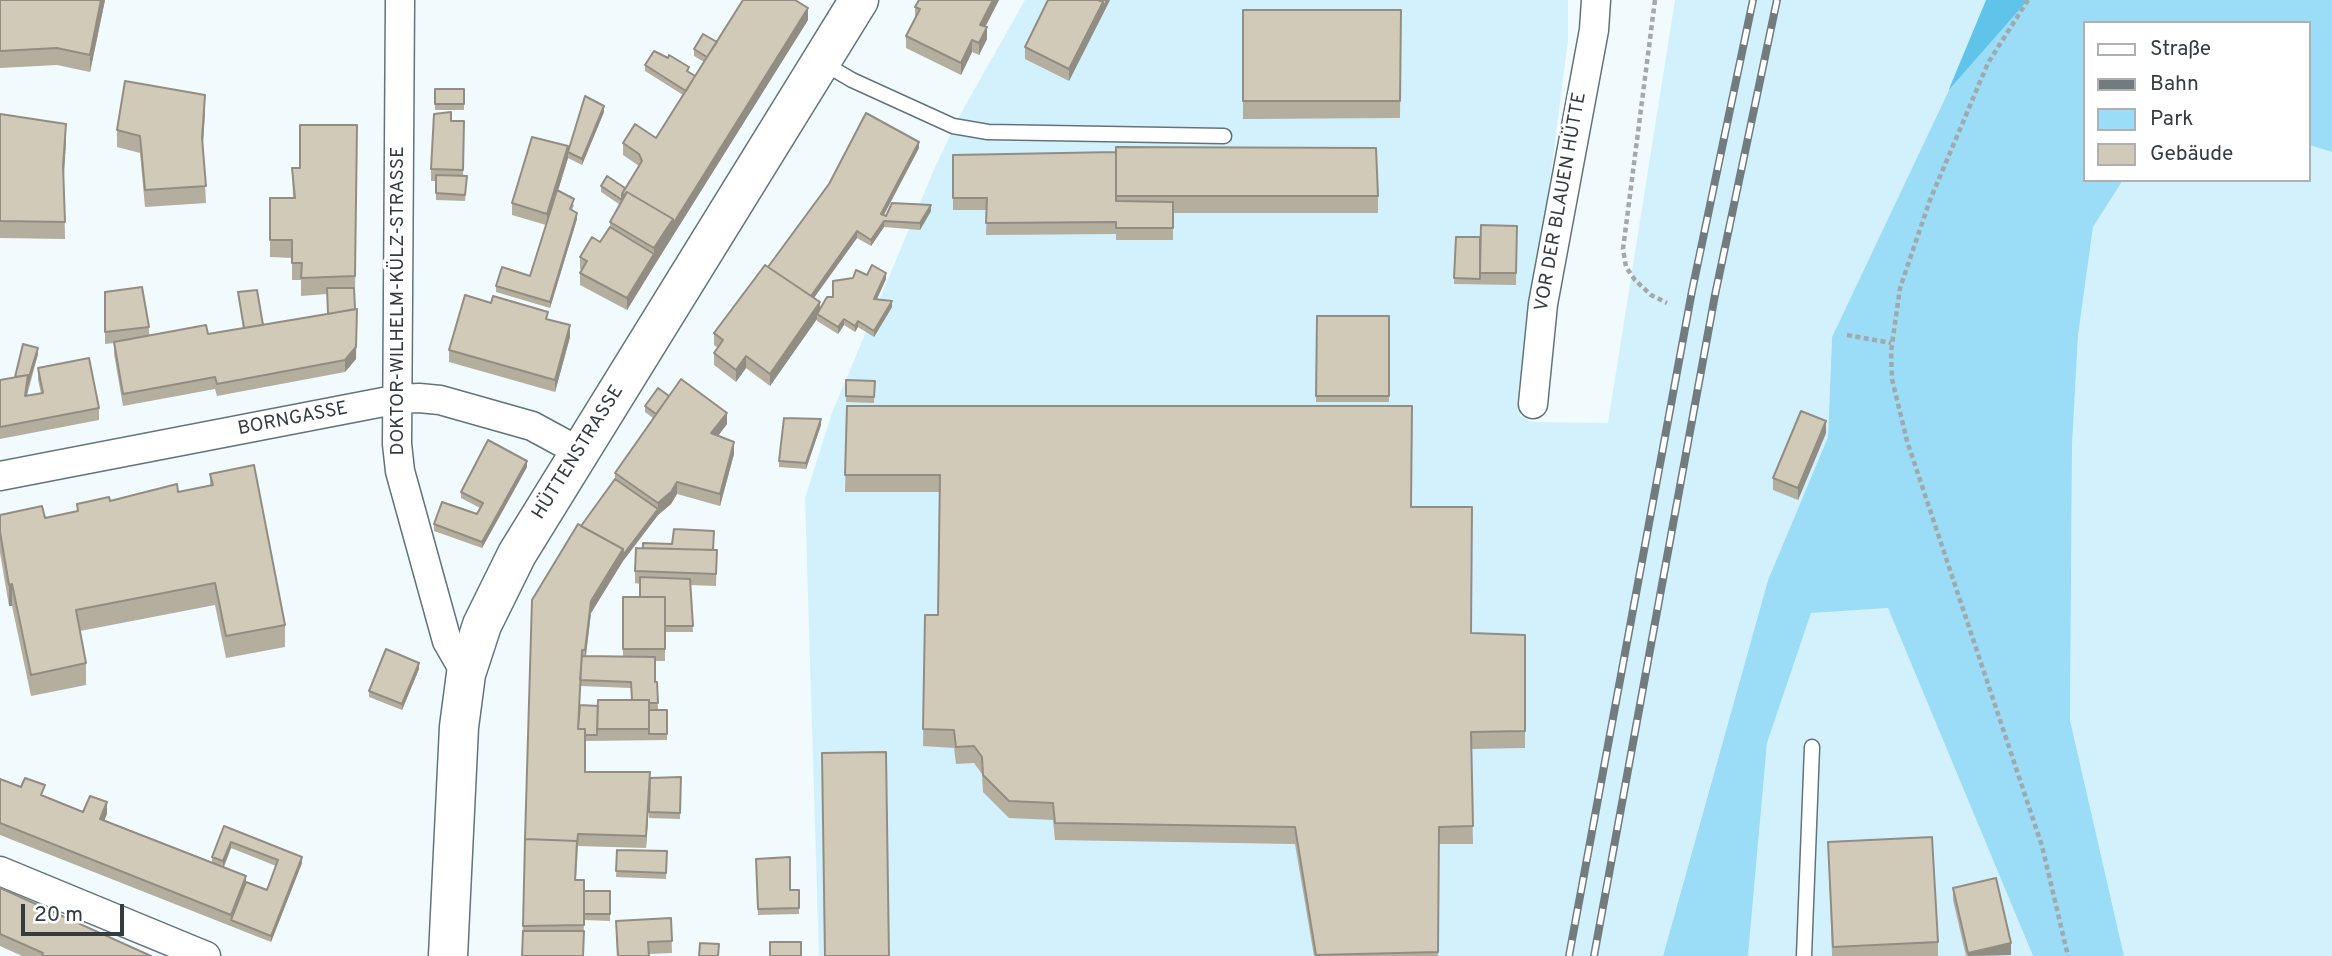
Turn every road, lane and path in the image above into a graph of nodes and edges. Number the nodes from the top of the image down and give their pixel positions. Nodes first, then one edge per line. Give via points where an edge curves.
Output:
1 (400, 0) edge
2 (859, 0) edge
3 (1596, 0) edge
4 (1655, 0) edge
5 (2028, 0) edge
6 (822, 63) junction
7 (1224, 136) dead end
8 (1667, 303) dead end
9 (1847, 335) dead end
10 (1891, 343) junction
11 (399, 399) junction
12 (1533, 404) dead end
13 (580, 452) junction
14 (0, 476) edge
15 (466, 674) junction
16 (1812, 747) dead end
17 (0, 871) edge
18 (206, 956) edge
19 (448, 956) edge
20 (1804, 956) edge
21 (2068, 956) edge

1 - 11 street, DOKTOR-WILHELM-KÜLZ-STRASSE
2 - 6 street, HÜTTENSTRASSE
3 - 12 street, VOR DER BLAUEN HÜTTE via 1543,304
4 - 8 path via 1623,249 1631,275 1651,295
5 - 10 path via 1988,63 1957,131 1904,276
6 - 7 lane via 953,125 988,132
6 - 13 street, HÜTTENSTRASSE
9 - 10 path
10 - 21 path via 1892,379 1906,441 2042,846
11 - 13 street, BORNGASSE via 440,400 524,424
11 - 14 street, BORNGASSE
11 - 15 street, DOKTOR-WILHELM-KÜLZ-STRASSE via 400,471 447,641
13 - 15 street, HÜTTENSTRASSE via 503,579
15 - 19 street, HÜTTENSTRASSE via 459,727
16 - 20 lane
17 - 18 street

